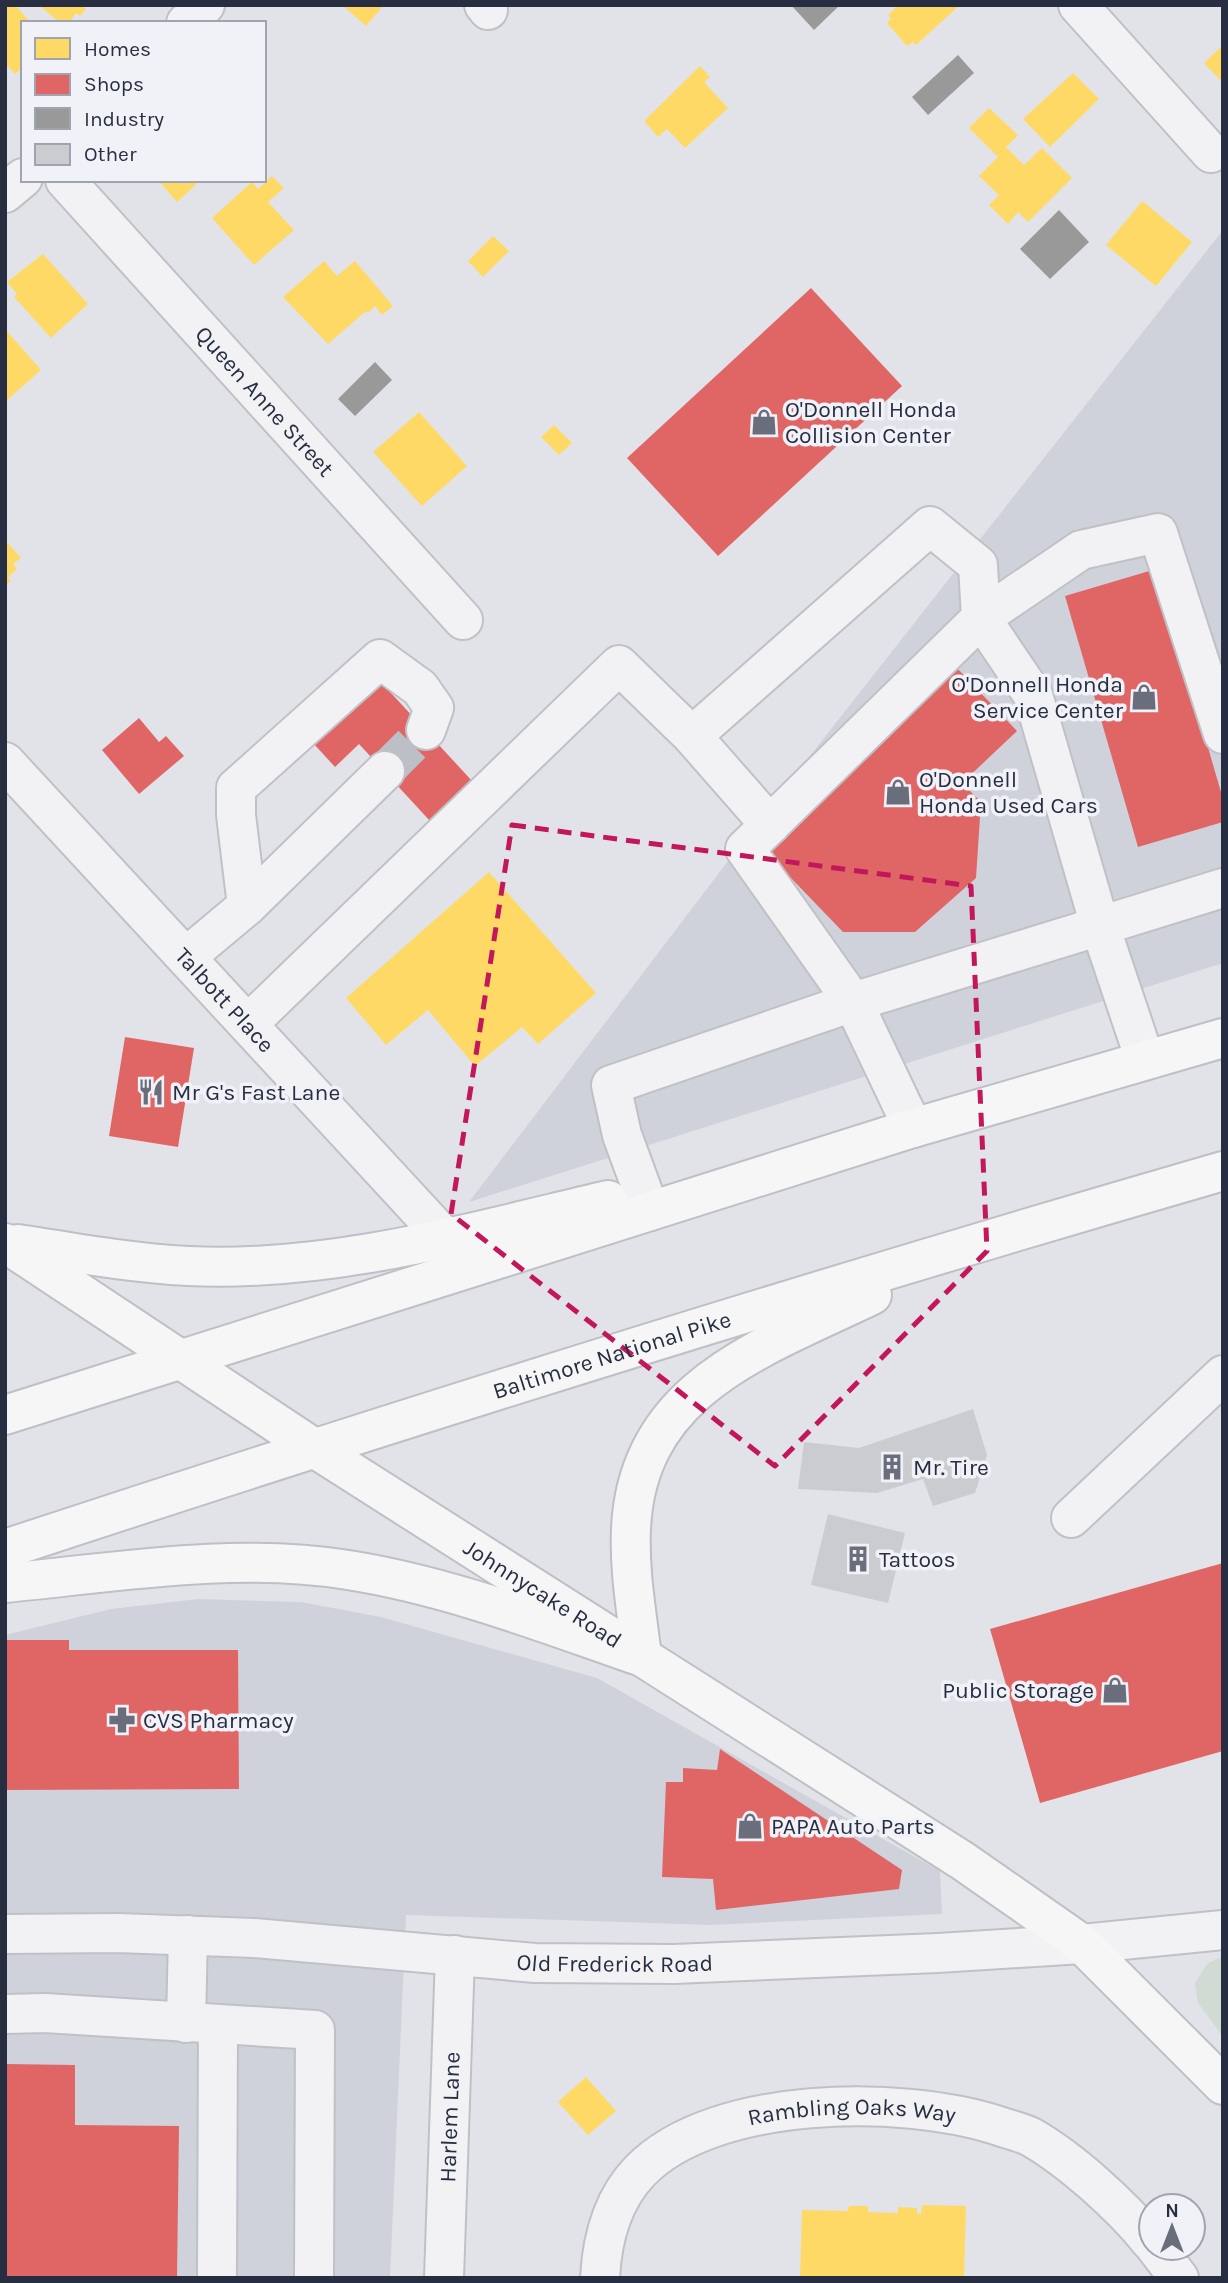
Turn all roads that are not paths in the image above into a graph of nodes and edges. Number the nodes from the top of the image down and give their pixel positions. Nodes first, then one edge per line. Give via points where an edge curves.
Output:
1 (205, 5) edge
2 (1078, 5) edge
3 (188, 21) edge
4 (1211, 153) dead end
5 (21, 180) edge
6 (67, 182) edge
7 (5, 193) edge
8 (981, 618) junction
9 (463, 620) dead end
10 (426, 730) tunnel mouth
11 (1223, 734) edge
12 (692, 736) junction
13 (5, 762) edge
14 (384, 771) tunnel mouth
15 (757, 837) junction
16 (1223, 888) edge
17 (247, 906) junction
18 (1100, 926) junction
19 (186, 957) junction
20 (853, 1002) junction
21 (248, 1024) junction
22 (1223, 1038) edge
23 (1145, 1060) junction
24 (913, 1128) junction
25 (1223, 1171) edge
26 (647, 1201) junction
27 (445, 1238) junction
28 (980, 1241) junction
29 (5, 1243) edge
30 (181, 1358) junction
31 (1223, 1375) edge
32 (5, 1415) edge
33 (314, 1448) junction
34 (1071, 1518) dead end
35 (5, 1549) edge
36 (5, 1584) edge
37 (642, 1657) junction
38 (1223, 1930) edge
39 (5, 1934) edge
40 (188, 1935) junction
41 (1082, 1944) junction
42 (455, 1955) junction
43 (5, 2014) edge
44 (202, 2025) junction
45 (1223, 2085) edge
46 (1137, 2228) edge
47 (1167, 2262) edge
48 (217, 2278) edge
49 (314, 2278) edge
50 (444, 2278) edge
51 (600, 2278) edge
52 (1179, 2278) edge

1 - 3 street
2 - 4 street
5 - 7 street
6 - 9 street, Queen Anne Street
8 - 11 street via 1081,550 1158,533
8 - 12 street via 978,565 930,526
8 - 15 street
8 - 18 street via 1033,695
10 - 17 street via 434,708 420,688 380,659 236,788
12 - 15 street
12 - 21 street via 619,665
13 - 19 street, Talbott Place
14 - 17 street
15 - 20 street
16 - 18 street
17 - 19 street
18 - 20 street
18 - 23 street
19 - 21 street, Talbott Place
20 - 24 street
20 - 26 street via 611,1086 622,1135
21 - 27 street, Talbott Place
22 - 23 main road
23 - 24 main road
24 - 26 main road
25 - 28 main road, Baltimore National Pike
26 - 27 main road
26 - 30 main road
27 - 29 main road via 334,1260 195,1266
28 - 33 main road, Baltimore National Pike
28 - 37 main road via 759,1350 706,1383 671,1414 651,1445 637,1485 631,1527
29 - 30 main road, Johnnycake Road
30 - 32 main road
30 - 33 main road, Johnnycake Road
31 - 34 street
33 - 35 main road, Baltimore National Pike
33 - 37 main road, Johnnycake Road
36 - 37 main road via 191,1565 347,1570 440,1589
37 - 41 main road, Johnnycake Road via 963,1861
38 - 41 street, Old Frederick Road
39 - 40 street, Old Frederick Road
40 - 42 street, Old Frederick Road
40 - 44 street
41 - 42 street, Old Frederick Road via 674,1964 535,1963
41 - 45 main road, Johnnycake Road
42 - 50 street, Harlem Lane
43 - 44 street via 45,2012
44 - 48 street
44 - 49 street via 315,2030
46 - 51 street, Rambling Oaks Way via 1086,2178 1030,2137 965,2115 887,2106 800,2109 738,2120 680,2141 640,2171 614,2208
47 - 52 street

